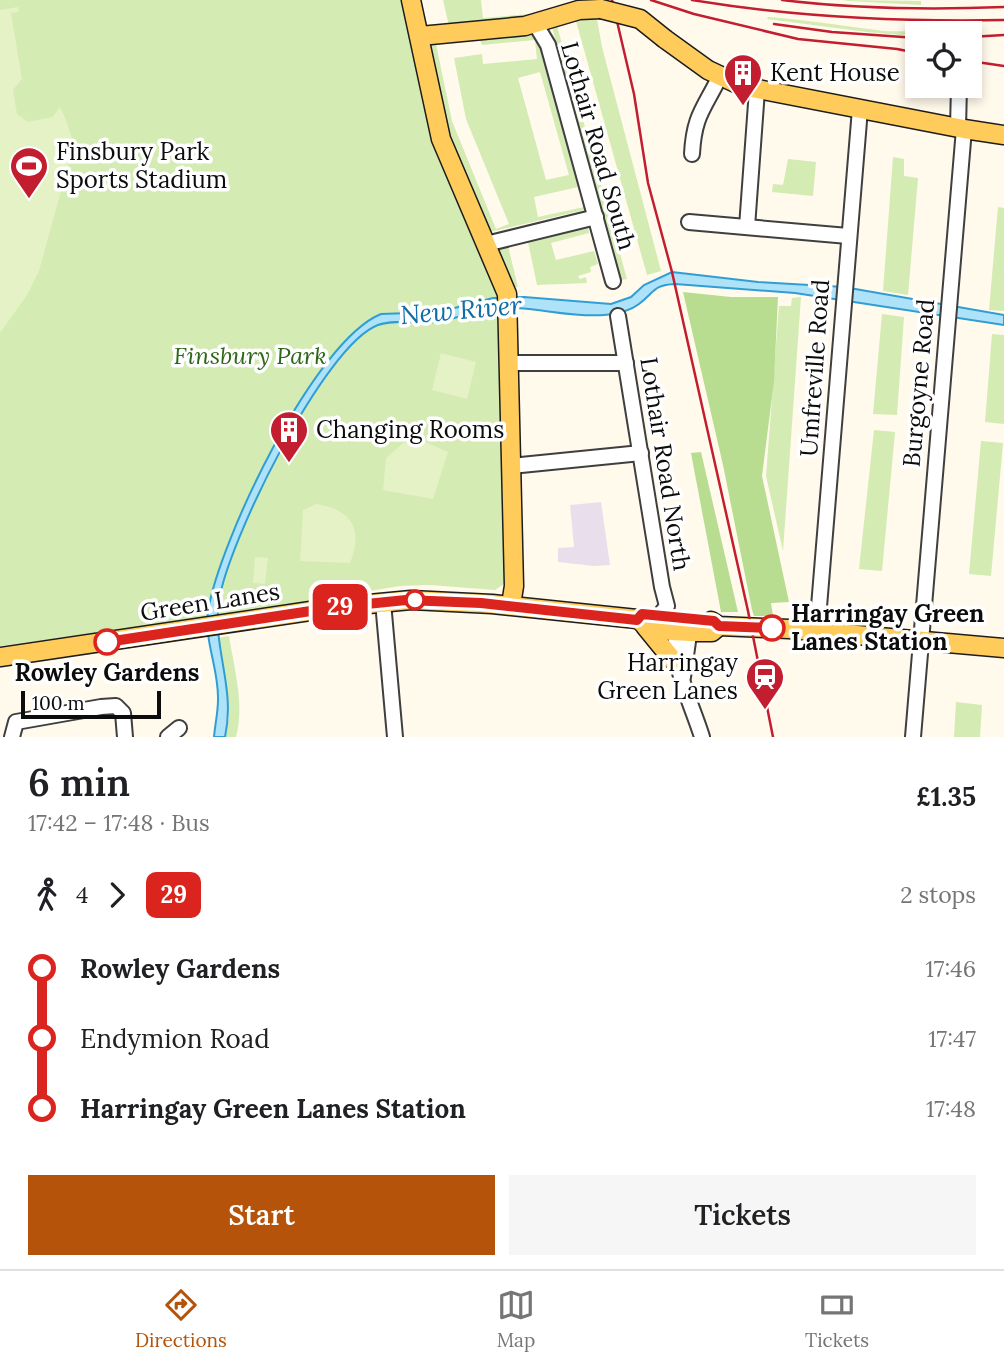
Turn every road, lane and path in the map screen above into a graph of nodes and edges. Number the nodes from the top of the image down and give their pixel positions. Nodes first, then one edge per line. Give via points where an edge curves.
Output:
1 (411, 0) edge
2 (536, 25) junction
3 (420, 36) junction
4 (720, 76) junction
5 (757, 90) junction
6 (960, 98) edge
7 (860, 109) junction
8 (961, 128) junction
9 (1004, 135) edge
10 (692, 154) dead end
11 (596, 217) junction
12 (689, 222) dead end
13 (747, 226) junction
14 (848, 236) junction
15 (486, 244) junction
16 (613, 281) dead end
17 (618, 316) dead end
18 (509, 363) junction
19 (626, 363) junction
20 (641, 453) junction
21 (511, 466) junction
22 (383, 602) junction
23 (511, 605) junction
24 (647, 621) junction
25 (683, 625) junction
26 (817, 631) junction
27 (921, 640) junction
28 (1004, 648) edge
29 (0, 657) edge
30 (679, 671) junction
31 (12, 737) edge
32 (125, 737) edge
33 (395, 737) edge
34 (702, 737) edge
35 (913, 737) edge

1 - 3 main road
2 - 3 main road
2 - 4 main road, bridge via 593,8 633,17
2 - 11 street, Lothair Road South via 548,45
3 - 15 main road via 441,139
4 - 5 main road
4 - 10 street via 699,113
5 - 7 main road
5 - 13 street
6 - 8 street, Burgoyne Road
7 - 8 main road
7 - 14 street, Umfreville Road
8 - 9 main road
8 - 27 street, Burgoyne Road
11 - 15 street
11 - 16 street, Lothair Road South
12 - 13 street
13 - 14 street
14 - 26 street, Umfreville Road
15 - 18 main road via 507,304
17 - 19 street, Lothair Road North
18 - 19 street
18 - 21 main road
19 - 20 street, Lothair Road North
20 - 21 street
20 - 24 street, Lothair Road North via 667,606
21 - 23 main road
22 - 23 main road, Green Lanes
22 - 29 main road, Green Lanes
22 - 33 street
23 - 24 main road, Green Lanes
24 - 25 main road, Green Lanes
24 - 30 main road
25 - 26 main road, Green Lanes via 714,621 719,626
25 - 30 street via 674,647
26 - 27 main road, Green Lanes
27 - 28 main road, Green Lanes
27 - 35 street, Burgoyne Road
30 - 34 street
31 - 32 street via 16,722 116,706 122,713

